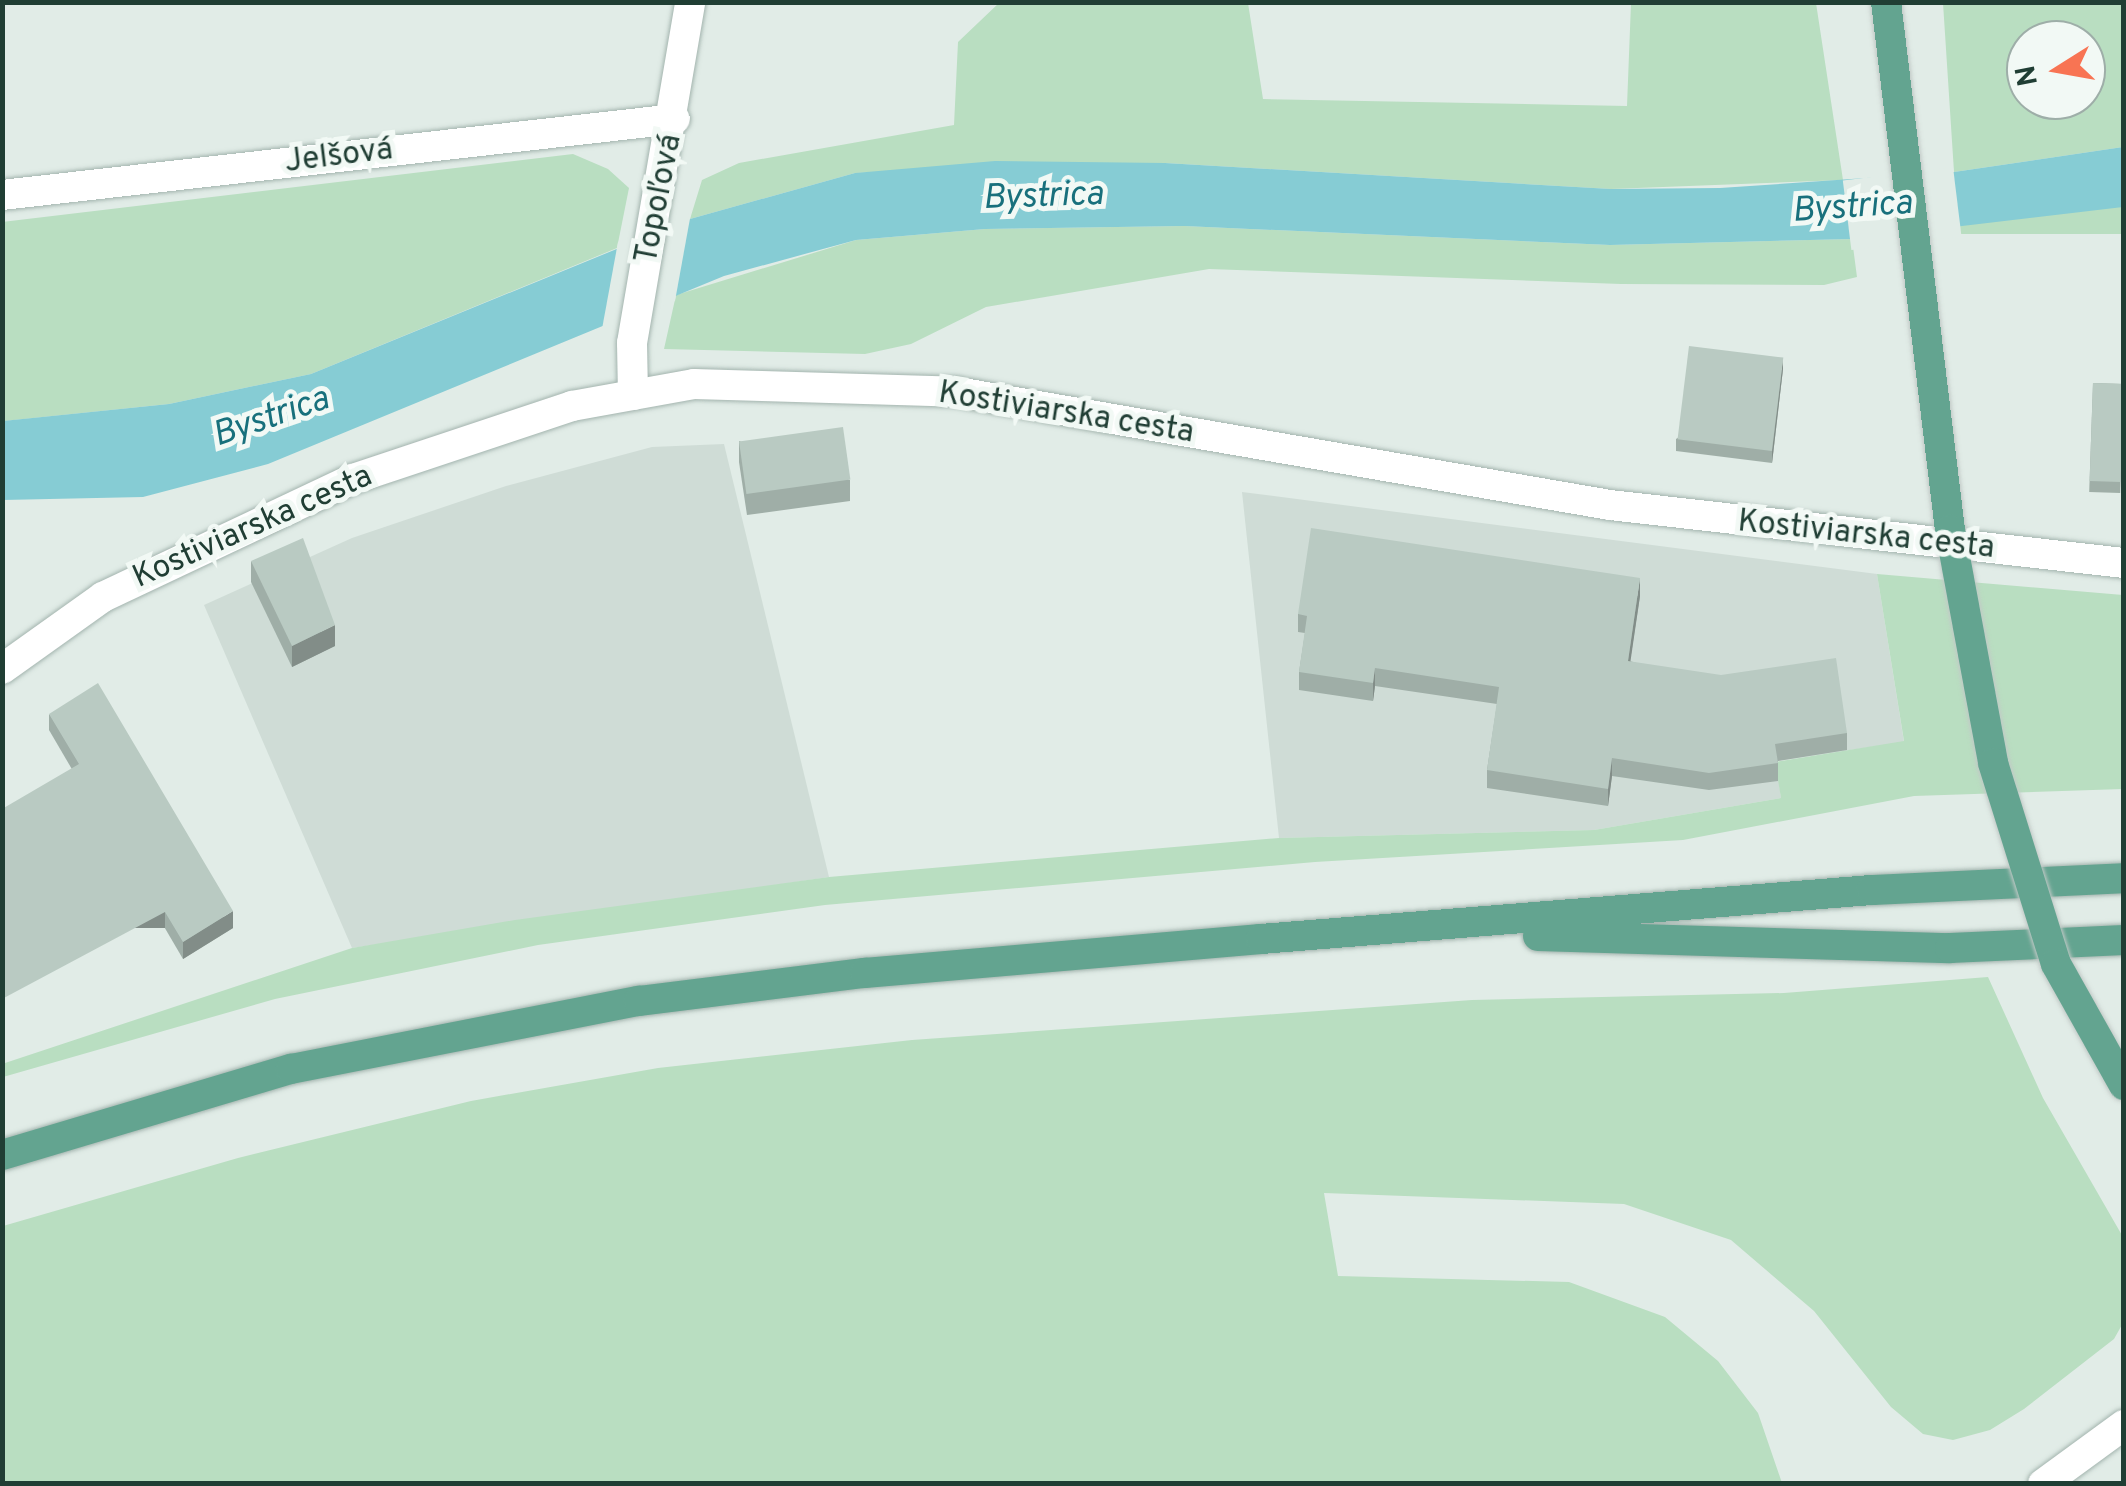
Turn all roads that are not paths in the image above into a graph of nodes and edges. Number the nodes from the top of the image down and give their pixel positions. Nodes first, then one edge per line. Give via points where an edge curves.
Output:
1 (690, 2) edge
2 (1886, 2) edge
3 (675, 118) junction
4 (2, 196) edge
5 (634, 395) junction
6 (2124, 563) edge
7 (2, 668) edge
8 (2124, 878) edge
9 (1395, 932) junction
10 (2124, 940) edge
11 (2124, 1086) edge
12 (2, 1154) edge
13 (2124, 1425) edge
14 (2043, 1484) edge

1 - 3 street, Topoľová
2 - 11 main road, bridge via 1950,530 1994,763 2056,964
3 - 4 street, Jelšová
3 - 5 street, Topoľová via 632,343
5 - 6 street, Kostiviarska cesta via 694,384 957,392 1610,505
5 - 7 street, Kostiviarska cesta via 506,425 353,479 103,597
8 - 9 main road via 1872,890
9 - 10 main road via 1950,948
9 - 12 main road via 865,973 639,1002 290,1069
13 - 14 street

